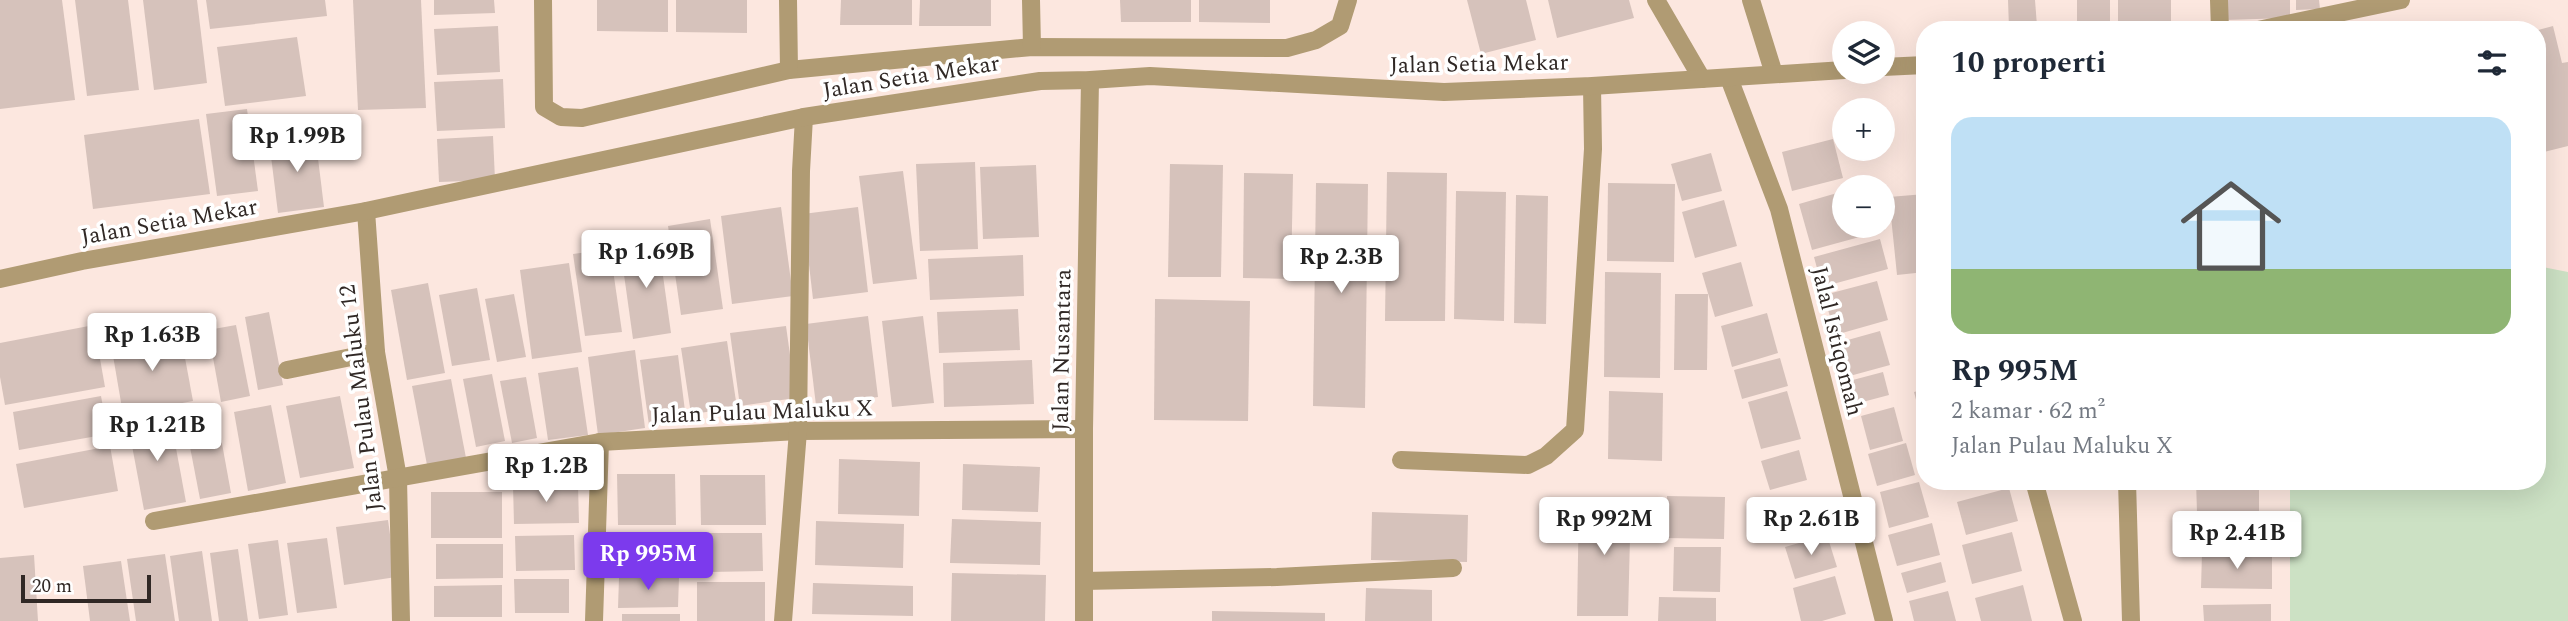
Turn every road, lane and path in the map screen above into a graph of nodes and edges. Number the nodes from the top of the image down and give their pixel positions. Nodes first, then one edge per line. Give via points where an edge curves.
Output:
1 (543, 0) edge
2 (788, 0) edge
3 (1031, 0) edge
4 (1348, 0) edge
5 (1656, 0) edge
6 (1751, 0) edge
7 (2220, 0) edge
8 (2401, 0) edge
9 (2220, 21) edge
10 (2301, 21) edge
11 (1032, 47) junction
12 (1916, 66) edge
13 (1895, 67) edge
14 (789, 70) junction
15 (1832, 71) edge
16 (1774, 74) junction
17 (1728, 78) junction
18 (1702, 79) junction
19 (1090, 80) junction
20 (1592, 86) junction
21 (804, 117) junction
22 (366, 211) junction
23 (0, 279) edge
24 (376, 352) junction
25 (287, 370) dead end
26 (1084, 429) junction
27 (798, 431) junction
28 (600, 442) junction
29 (1401, 460) dead end
30 (398, 478) junction
31 (2037, 490) edge
32 (2127, 490) edge
33 (154, 521) dead end
34 (1453, 568) dead end
35 (1084, 581) junction
36 (401, 621) edge
37 (594, 621) edge
38 (783, 621) edge
39 (1084, 621) edge
40 (1884, 621) edge
41 (2073, 621) edge
42 (2131, 621) edge

1 - 14 street via 544,107 561,117 582,118
2 - 14 street
3 - 11 street
4 - 11 street via 1339,26 1316,40 1287,48
5 - 18 street
6 - 16 street
7 - 9 street
8 - 10 street
11 - 14 street
12 - 13 street
15 - 16 street, Jalan Setia Mekar
16 - 17 street, Jalan Setia Mekar
17 - 18 street, Jalan Setia Mekar
17 - 40 street, Jalal Istiqomah via 1779,209
18 - 20 street, Jalan Setia Mekar
19 - 20 street, Jalan Setia Mekar via 1150,76 1444,92
19 - 21 street, Jalan Setia Mekar via 1040,81
19 - 26 street, Jalan Nusantara
20 - 29 street via 1593,149 1575,430 1546,456 1528,465
21 - 22 street, Jalan Setia Mekar
21 - 27 street
22 - 23 street, Jalan Setia Mekar
22 - 24 street, Jalan Pulau Maluku 12
24 - 25 street
24 - 30 street, Jalan Pulau Maluku 12
26 - 27 street, Jalan Pulau Maluku X
26 - 35 street, Jalan Nusantara
27 - 28 street, Jalan Pulau Maluku X
27 - 38 street
28 - 30 street, Jalan Pulau Maluku X
28 - 37 street
30 - 33 street, Jalan Pulau Maluku X
30 - 36 street, Jalan Pulau Maluku 12
31 - 41 street
32 - 42 street
34 - 35 street
35 - 39 street, Jalan Nusantara

